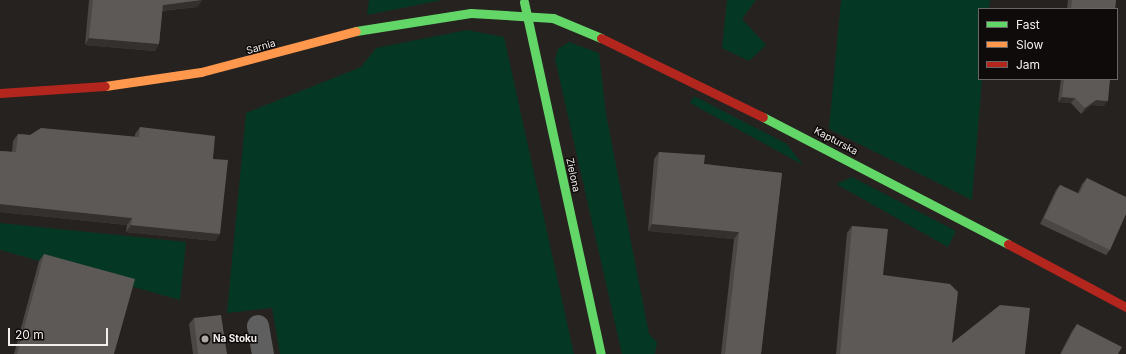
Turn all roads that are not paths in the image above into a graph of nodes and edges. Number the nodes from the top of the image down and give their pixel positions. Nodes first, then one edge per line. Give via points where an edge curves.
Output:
1 (523, 0) edge
2 (527, 14) junction
3 (0, 93) edge
4 (1126, 307) edge
5 (258, 326) dead end
6 (263, 354) edge
7 (601, 354) edge

1 - 2 street, Zielona
2 - 3 street, Sarnia via 471,13 413,20 369,28 201,72 113,85
2 - 4 street, Kapturska via 585,30 806,138
2 - 7 street, Zielona
5 - 6 street

